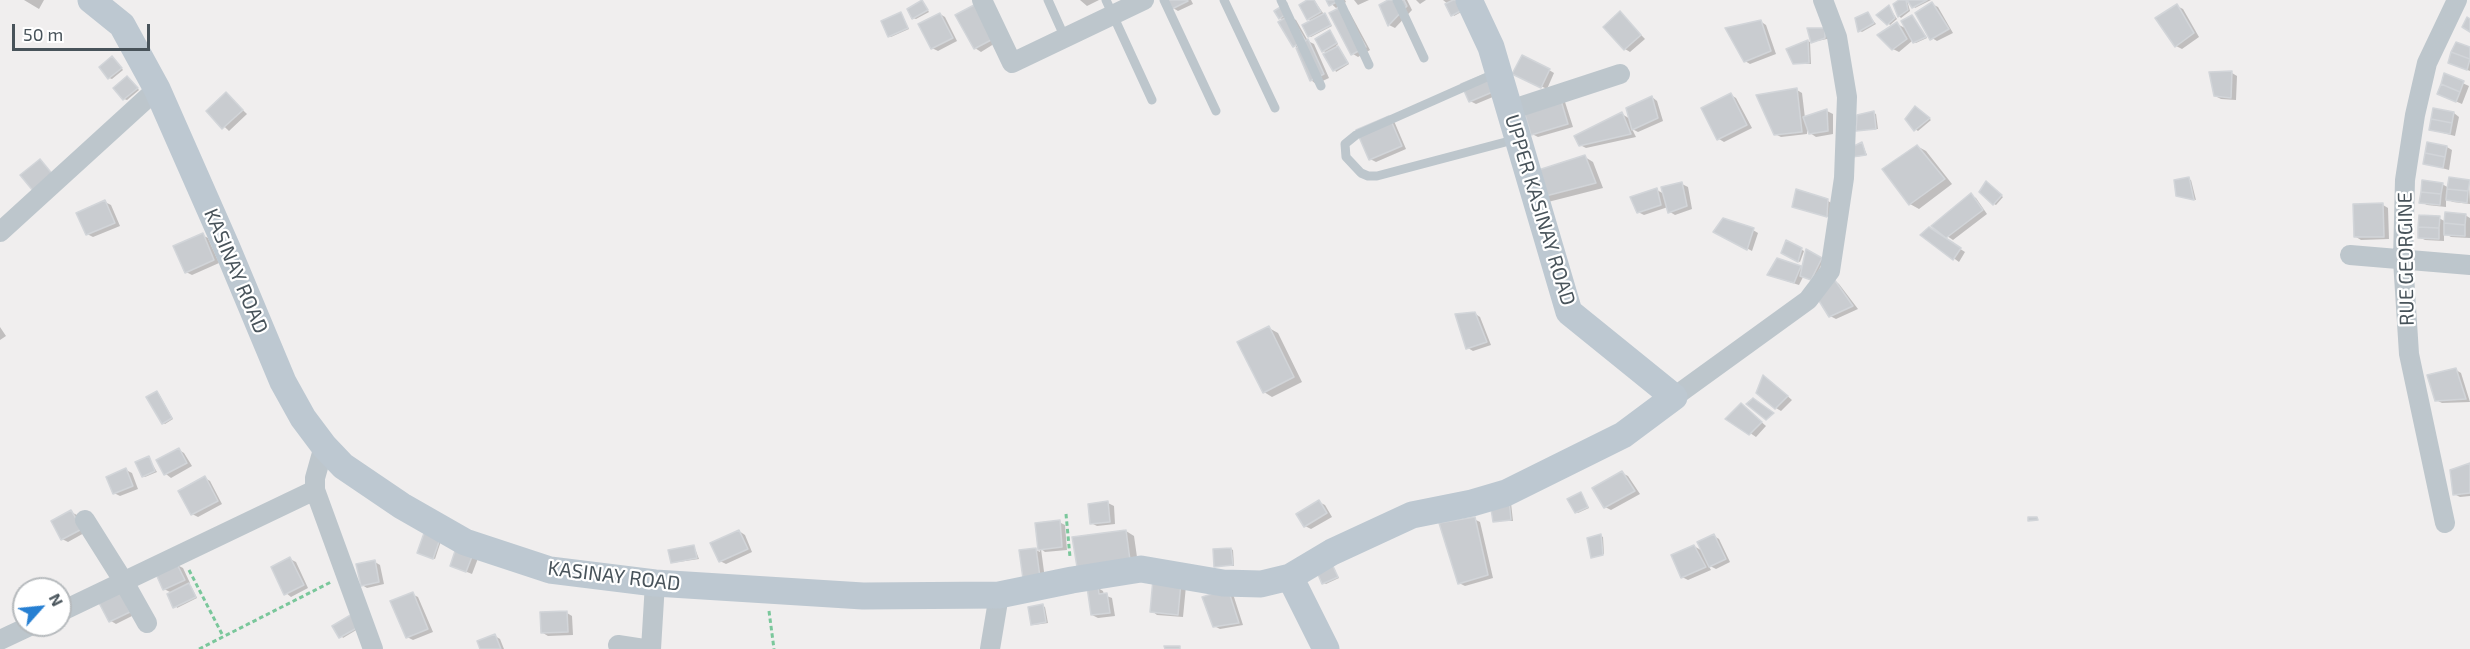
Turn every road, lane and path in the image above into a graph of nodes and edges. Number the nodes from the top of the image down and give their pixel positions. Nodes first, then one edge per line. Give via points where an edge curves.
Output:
1 (91, 0) edge
2 (982, 0) edge
3 (1048, 0) edge
4 (1144, 0) edge
5 (1164, 0) edge
6 (1224, 0) edge
7 (1281, 0) edge
8 (1339, 0) edge
9 (1397, 0) edge
10 (1823, 0) edge
11 (2457, 0) edge
12 (1109, 8) edge
13 (1473, 8) edge
14 (1065, 38) junction
15 (1424, 58) dead end
16 (1369, 65) dead end
17 (1499, 72) junction
18 (1620, 74) dead end
19 (1321, 86) dead end
20 (157, 89) junction
21 (1152, 100) dead end
22 (1275, 108) dead end
23 (1510, 110) junction
24 (1216, 111) dead end
25 (1519, 138) junction
26 (0, 232) edge
27 (2350, 255) dead end
28 (2403, 260) junction
29 (2470, 265) edge
30 (1674, 397) junction
31 (324, 446) junction
32 (315, 490) junction
33 (1066, 514) dead end
34 (85, 520) dead end
35 (2445, 523) dead end
36 (181, 555) junction
37 (345, 574) junction
38 (1290, 577) junction
39 (1072, 580) junction
40 (124, 582) junction
41 (655, 583) junction
42 (766, 591) junction
43 (999, 595) junction
44 (72, 606) edge
45 (147, 623) dead end
46 (223, 637) junction
47 (618, 645) dead end
48 (199, 649) edge
49 (373, 649) edge
50 (644, 649) edge
51 (651, 649) edge
52 (774, 649) edge
53 (990, 649) edge
54 (1326, 649) edge

1 - 20 street, KASINAY ROAD via 122,25
2 - 14 street via 1012,63
3 - 14 lane
4 - 12 street
5 - 24 lane
6 - 22 lane
7 - 19 lane
8 - 16 lane
9 - 15 lane
10 - 30 street via 1837,37 1847,97 1844,178 1830,271 1808,300
11 - 28 street, RUE GEORGINE via 2427,63 2415,115 2405,180
12 - 14 street
12 - 21 lane
13 - 17 street, UPPER KASINAY ROAD
17 - 23 street, UPPER KASINAY ROAD
17 - 25 lane via 1356,135 1345,144 1346,157 1361,173 1377,176
18 - 23 street
20 - 26 street
20 - 31 street, KASINAY ROAD via 283,382
23 - 25 street, UPPER KASINAY ROAD
25 - 30 street, UPPER KASINAY ROAD via 1569,312
27 - 28 street
28 - 29 street
28 - 35 street, RUE GEORGINE via 2409,354
30 - 38 street, KASINAY ROAD via 1623,435 1506,493 1412,515 1332,552
31 - 32 street
31 - 41 street, KASINAY ROAD via 343,466 465,542 550,570
32 - 36 street
32 - 37 street
33 - 39 path
34 - 40 street
36 - 40 street
36 - 46 path
37 - 46 path
37 - 49 street
38 - 39 street, KASINAY ROAD via 1261,584 1223,584 1141,569
38 - 54 street
39 - 43 street, KASINAY ROAD
40 - 44 street
40 - 45 street
41 - 42 street, KASINAY ROAD
41 - 51 street
42 - 43 street, KASINAY ROAD via 863,596
42 - 52 path
43 - 53 street
46 - 48 path
47 - 50 street

